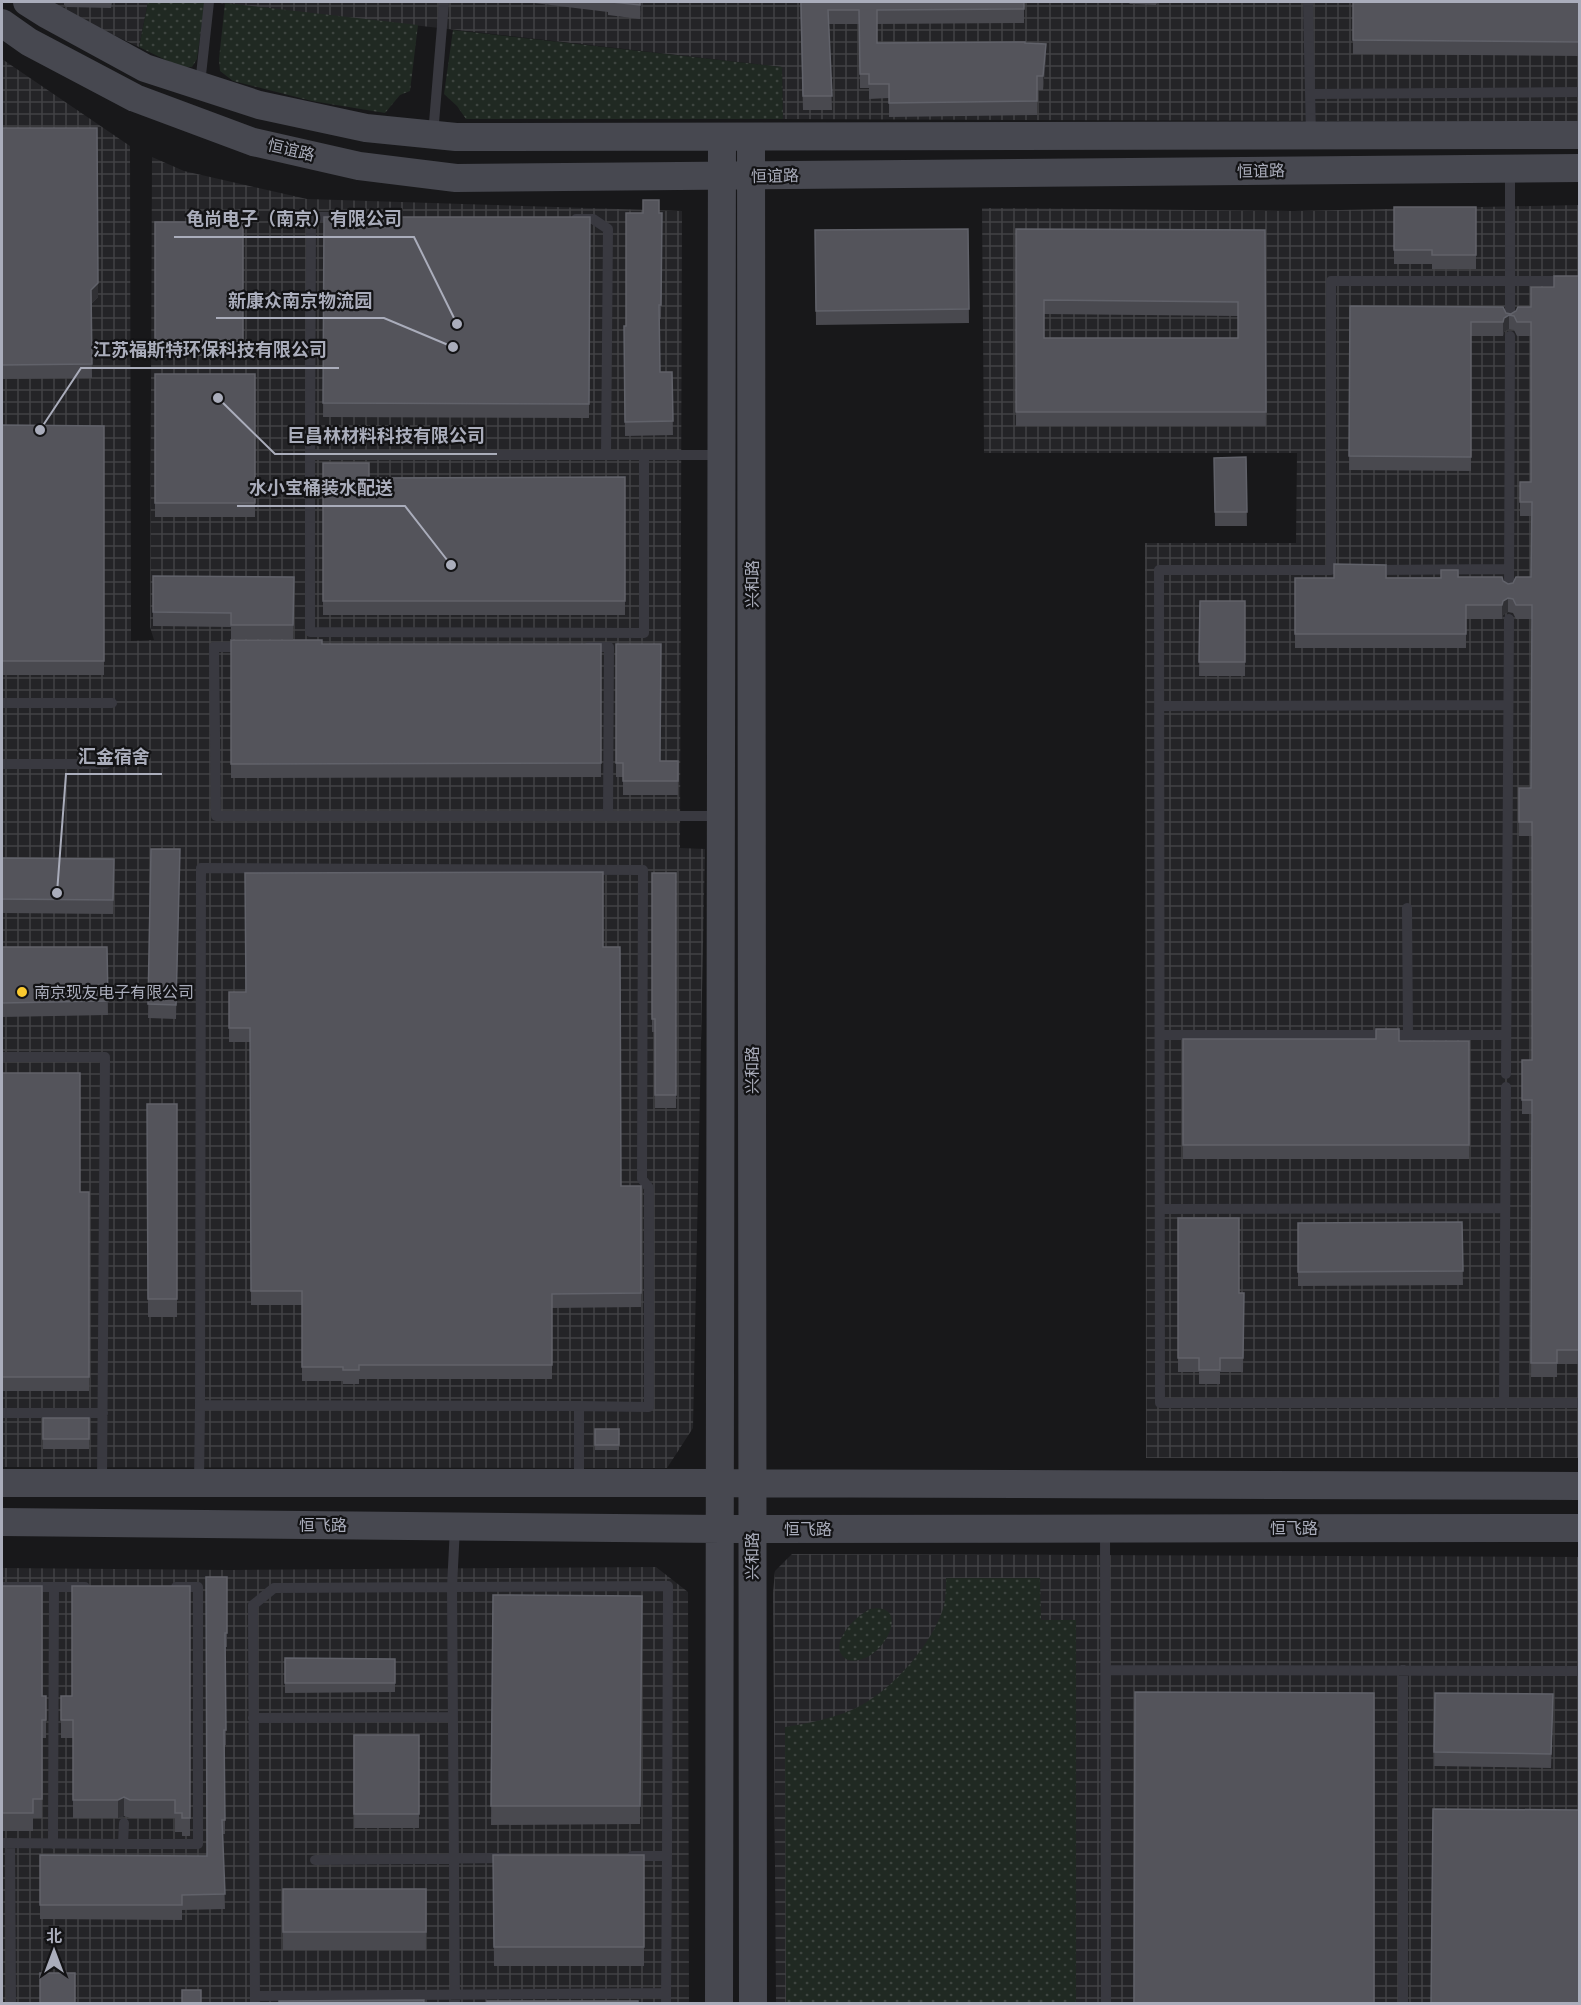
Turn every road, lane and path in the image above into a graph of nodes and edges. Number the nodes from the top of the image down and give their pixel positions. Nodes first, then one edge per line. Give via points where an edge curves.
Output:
1 (27, 2) edge
2 (209, 2) edge
3 (444, 2) edge
4 (1308, 2) edge
5 (2, 23) edge
6 (200, 84) junction
7 (1580, 92) edge
8 (1310, 94) junction
9 (433, 135) junction
10 (1580, 135) edge
11 (1311, 136) junction
12 (723, 137) junction
13 (751, 137) junction
14 (1580, 168) edge
15 (1510, 169) junction
16 (723, 176) junction
17 (753, 176) junction
18 (346, 218) edge
19 (569, 219) edge
20 (1510, 281) junction
21 (1580, 281) edge
22 (1510, 321) edge
23 (1510, 336) dead end
24 (310, 455) junction
25 (606, 455) junction
26 (644, 455) junction
27 (722, 455) junction
28 (1509, 569) junction
29 (1331, 570) junction
30 (1343, 570) edge
31 (1367, 570) edge
32 (1509, 591) edge
33 (1509, 619) dead end
34 (250, 647) edge
35 (573, 647) edge
36 (2, 703) edge
37 (112, 703) dead end
38 (1508, 705) junction
39 (1159, 706) junction
40 (2, 764) edge
41 (106, 764) dead end
42 (608, 816) junction
43 (722, 816) junction
44 (1407, 908) dead end
45 (1160, 1035) junction
46 (1407, 1035) junction
47 (1506, 1035) junction
48 (2, 1057) edge
49 (1506, 1074) dead end
50 (1506, 1087) dead end
51 (1505, 1208) junction
52 (1160, 1209) junction
53 (1504, 1403) junction
54 (1580, 1403) edge
55 (200, 1405) junction
56 (579, 1406) junction
57 (2, 1413) edge
58 (103, 1413) junction
59 (199, 1483) junction
60 (579, 1483) junction
61 (720, 1483) junction
62 (752, 1483) junction
63 (2, 1484) edge
64 (102, 1484) junction
65 (1580, 1486) edge
66 (2, 1522) edge
67 (454, 1526) junction
68 (721, 1528) junction
69 (752, 1528) junction
70 (1105, 1528) junction
71 (1580, 1528) edge
72 (2, 1587) edge
73 (54, 1587) junction
74 (102, 1587) edge
75 (162, 1587) edge
76 (452, 1587) junction
77 (1106, 1670) junction
78 (1403, 1670) junction
79 (1580, 1671) edge
80 (453, 1717) junction
81 (253, 1718) junction
82 (124, 1823) dead end
83 (6, 1843) edge
84 (53, 1844) junction
85 (123, 1844) junction
86 (667, 1856) junction
87 (620, 1857) edge
88 (513, 1858) edge
89 (454, 1859) junction
90 (315, 1860) dead end
91 (6, 1877) edge
92 (455, 1998) edge
93 (666, 1998) edge
94 (255, 2000) edge
95 (11, 2004) edge
96 (719, 2004) edge
97 (753, 2004) edge
98 (1106, 2004) edge
99 (1403, 2004) edge

1 - 6 main road via 145,68
2 - 6 lane
3 - 9 lane
4 - 8 lane
5 - 16 main road, 恒谊路 via 29,42 135,98 254,142 359,166 456,178
6 - 9 main road via 259,105 366,128
7 - 8 lane
8 - 11 lane
9 - 12 main road
10 - 11 main road
11 - 13 main road
12 - 13 main road
12 - 16 main road, 兴和路
13 - 17 main road, 兴和路
14 - 15 main road, 恒谊路
15 - 17 main road, 恒谊路
15 - 20 lane
16 - 17 main road, 恒谊路
16 - 27 main road, 兴和路
17 - 62 main road, 兴和路
18 - 24 lane via 311,217
19 - 25 lane via 593,219 608,229
20 - 21 lane
20 - 22 lane
20 - 29 lane via 1331,281
23 - 28 lane
24 - 25 lane
24 - 26 lane via 310,632 644,633
25 - 26 lane
26 - 27 lane
27 - 43 main road, 兴和路
28 - 31 lane
28 - 32 lane
29 - 30 lane
29 - 39 lane via 1159,570
33 - 38 lane
34 - 42 lane via 214,647 216,816
35 - 42 lane via 609,647
36 - 37 lane
38 - 39 lane
38 - 47 lane
39 - 45 lane
40 - 41 lane
42 - 43 lane
43 - 61 main road, 兴和路
44 - 46 lane
45 - 46 lane
45 - 52 lane
46 - 47 lane
47 - 49 lane
48 - 58 lane via 105,1057
50 - 51 lane
51 - 52 lane
51 - 53 lane
52 - 53 lane via 1160,1403
53 - 54 lane
55 - 56 lane
55 - 56 lane via 201,868 643,870 642,1179 649,1188 650,1407
55 - 59 lane
56 - 60 lane
57 - 58 lane
58 - 64 lane
59 - 60 main road
59 - 64 main road
60 - 61 main road
61 - 62 main road
61 - 68 main road, 兴和路
62 - 65 main road
62 - 69 main road, 兴和路
63 - 64 main road
66 - 67 main road, 恒飞路
67 - 68 main road, 恒飞路
67 - 76 lane
68 - 69 main road, 恒飞路
68 - 96 main road, 兴和路
69 - 70 main road, 恒飞路
69 - 97 main road, 兴和路
70 - 71 main road, 恒飞路
70 - 77 lane
72 - 73 lane
73 - 74 lane
73 - 84 lane
75 - 85 lane via 198,1587 198,1844
76 - 80 lane
76 - 81 lane via 274,1588 253,1605
76 - 86 lane via 668,1586
77 - 78 lane
77 - 98 lane
78 - 79 lane
78 - 99 lane
80 - 81 lane
80 - 89 lane
81 - 94 lane
82 - 85 lane
83 - 84 lane
83 - 91 lane
84 - 85 lane
86 - 87 lane
86 - 93 lane
88 - 89 lane
89 - 90 lane
89 - 92 lane
91 - 95 lane
92 - 93 lane
92 - 94 lane

